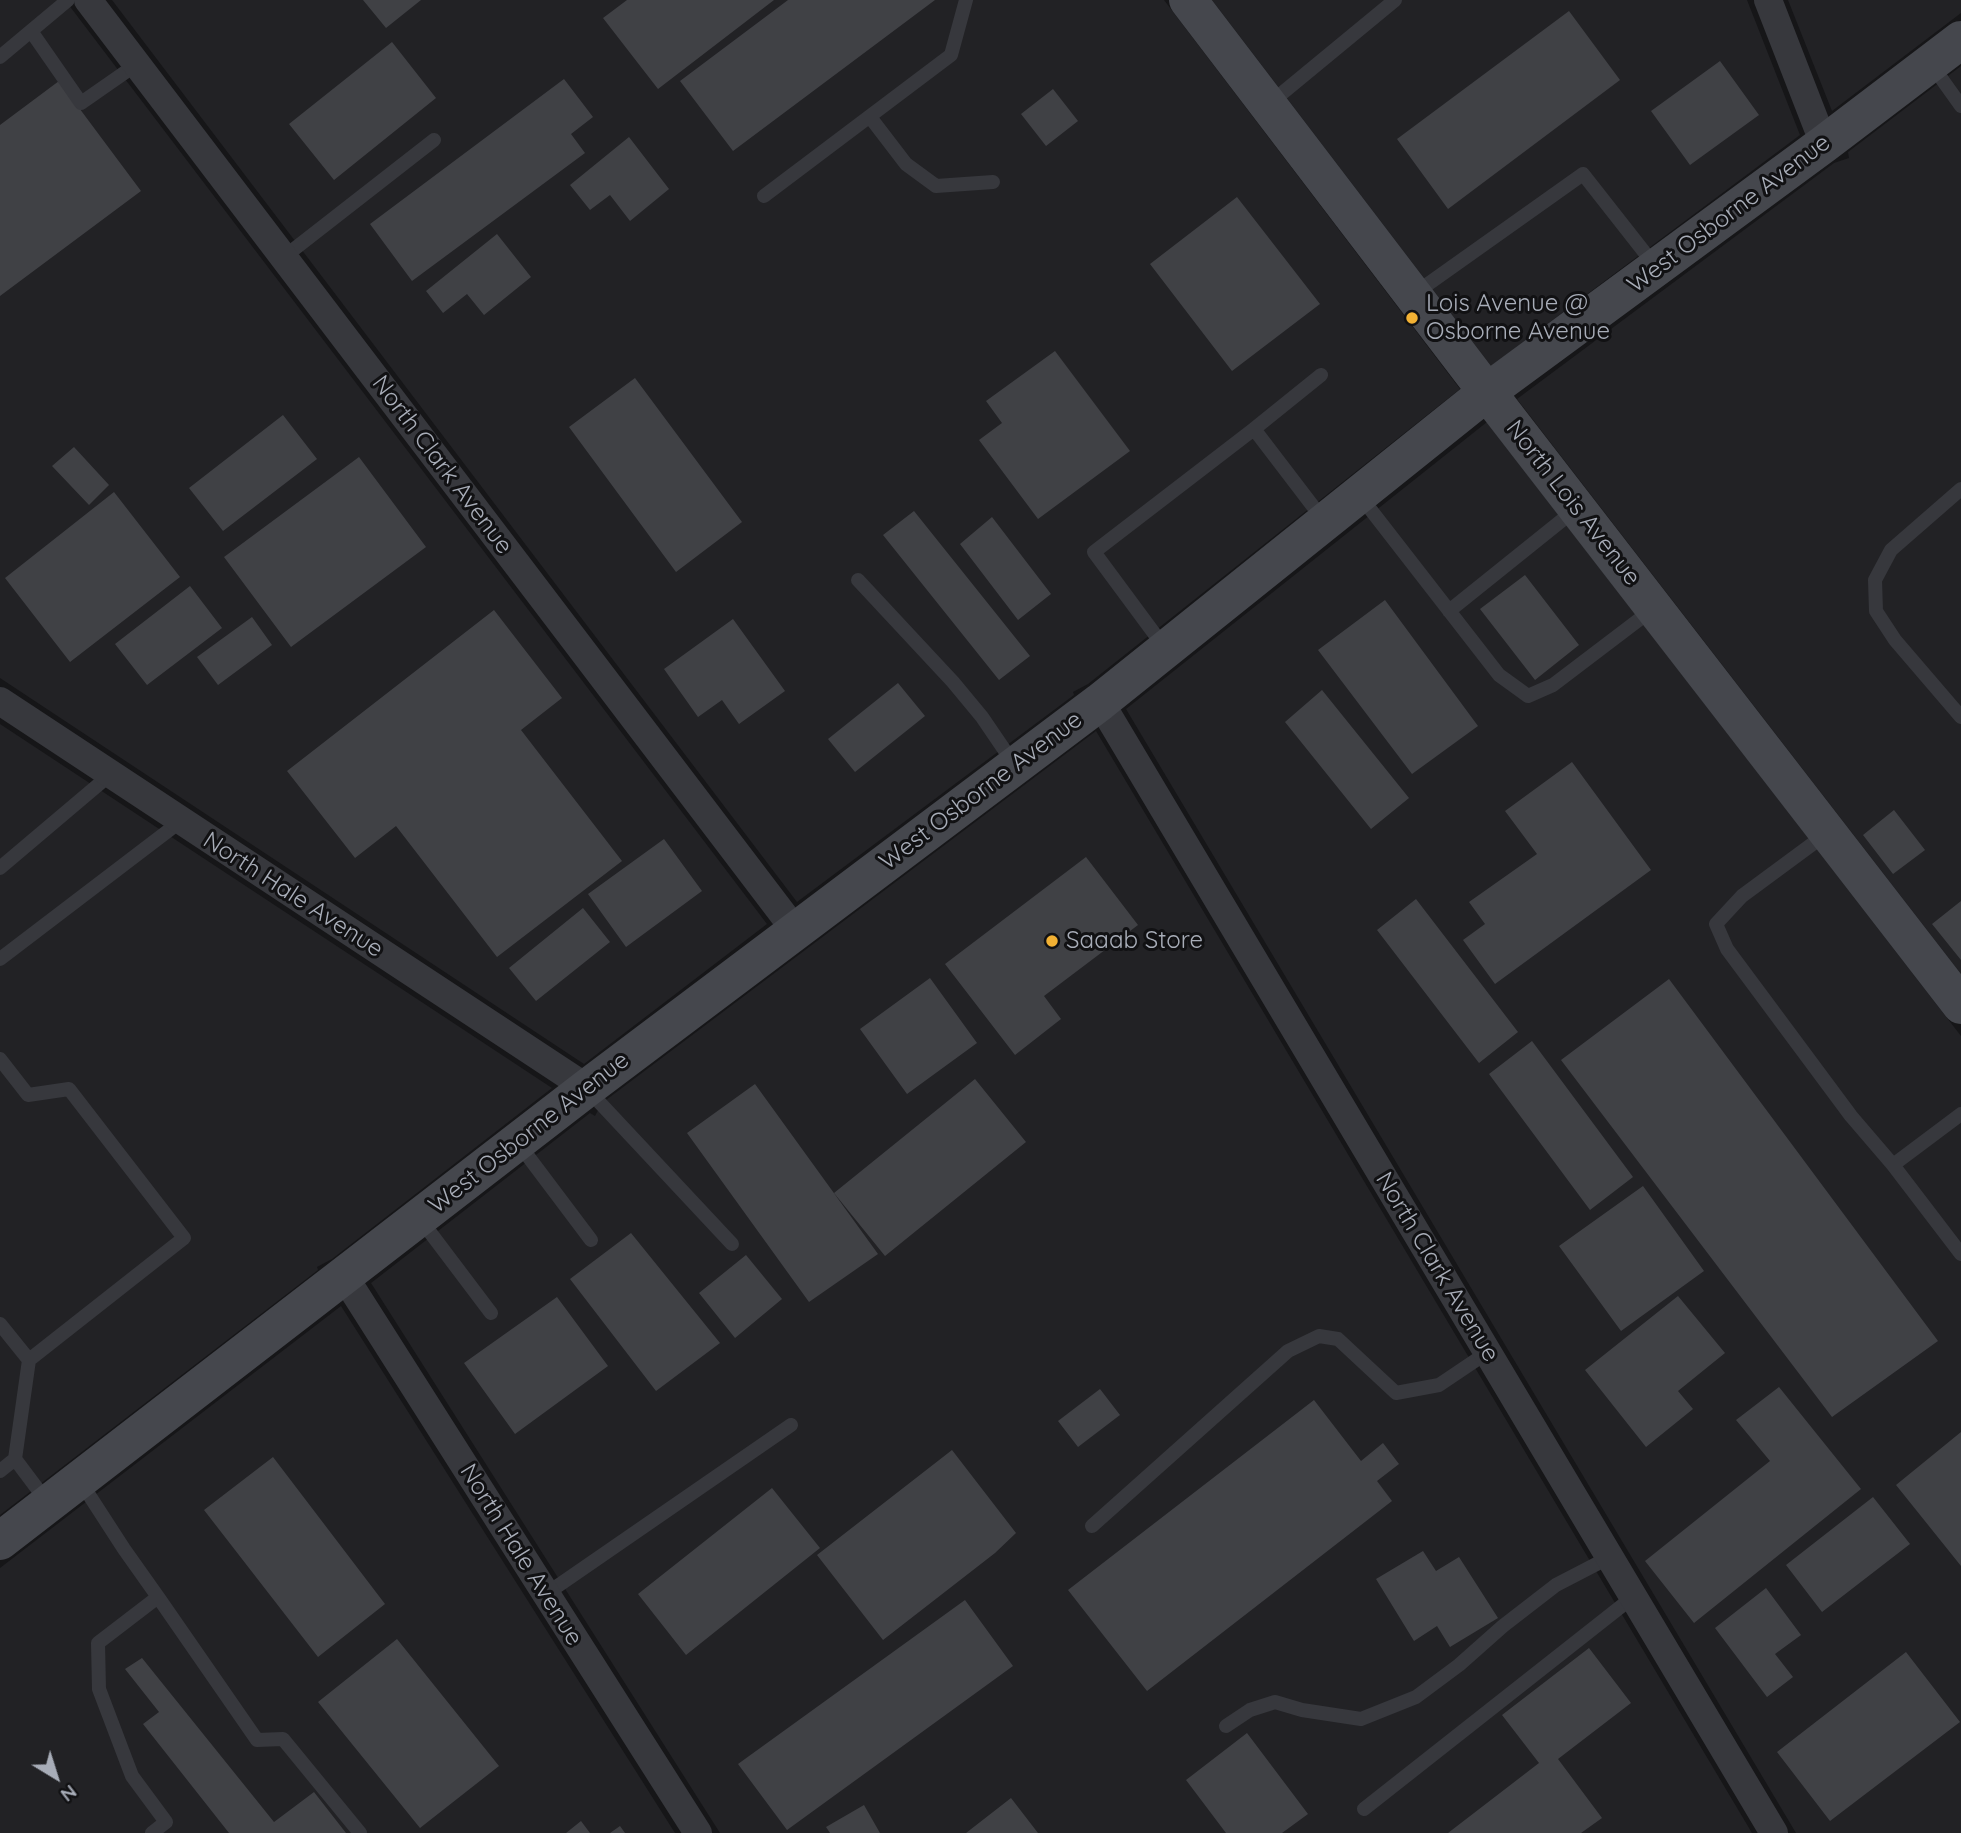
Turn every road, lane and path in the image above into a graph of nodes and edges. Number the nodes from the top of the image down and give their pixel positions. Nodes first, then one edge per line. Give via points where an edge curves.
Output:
1 (68, 0) edge
2 (89, 0) edge
3 (966, 0) edge
4 (1188, 0) edge
5 (1395, 0) edge
6 (1768, 0) edge
7 (31, 31) junction
8 (1961, 40) edge
9 (0, 57) edge
10 (1930, 63) junction
11 (137, 64) junction
12 (1268, 104) junction
13 (1961, 106) edge
14 (870, 117) junction
15 (434, 139) dead end
16 (1824, 144) junction
17 (993, 182) dead end
18 (764, 196) dead end
19 (284, 257) junction
20 (1657, 268) junction
21 (1413, 295) junction
22 (1321, 375) dead end
23 (1487, 392) junction
24 (1254, 429) junction
25 (1961, 489) edge
26 (1360, 496) junction
27 (1577, 508) junction
28 (1326, 523) junction
29 (858, 580) dead end
30 (1654, 608) junction
31 (1449, 611) junction
32 (1166, 649) junction
33 (0, 701) edge
34 (1100, 702) junction
35 (1961, 717) edge
36 (1014, 766) junction
37 (111, 774) junction
38 (181, 821) junction
39 (1828, 833) junction
40 (0, 868) edge
41 (794, 930) junction
42 (0, 959) edge
43 (1961, 1005) edge
44 (0, 1059) edge
45 (587, 1088) junction
46 (1961, 1114) edge
47 (517, 1142) junction
48 (1893, 1165) junction
49 (419, 1218) junction
50 (591, 1240) dead end
51 (732, 1244) dead end
52 (1961, 1254) edge
53 (344, 1276) junction
54 (491, 1313) dead end
55 (0, 1324) edge
56 (1488, 1352) junction
57 (29, 1360) junction
58 (791, 1425) dead end
59 (15, 1459) junction
60 (0, 1471) edge
61 (79, 1480) junction
62 (49, 1504) junction
63 (1092, 1526) dead end
64 (0, 1542) edge
65 (1610, 1557) junction
66 (546, 1594) junction
67 (158, 1597) junction
68 (1633, 1597) junction
69 (1226, 1726) dead end
70 (1364, 1809) dead end
71 (152, 1833) edge
72 (360, 1833) edge
73 (698, 1833) edge
74 (1774, 1833) edge

1 - 7 lane
2 - 11 street, North Clark Avenue
3 - 14 lane via 951,55
4 - 12 street, North Lois Avenue
5 - 12 lane
6 - 16 street
7 - 9 lane
7 - 11 lane via 81,103
8 - 10 street, West Osborne Avenue
10 - 13 lane
10 - 16 street, West Osborne Avenue
11 - 19 street, North Clark Avenue
12 - 21 street, North Lois Avenue
14 - 17 lane via 906,164 936,186
14 - 18 lane
15 - 19 lane
16 - 20 street, West Osborne Avenue
19 - 41 street, North Clark Avenue
20 - 21 lane via 1583,174
20 - 23 street, West Osborne Avenue
21 - 23 street, North Lois Avenue
22 - 24 lane
23 - 26 street, West Osborne Avenue
23 - 27 street, North Lois Avenue
24 - 28 lane
24 - 32 lane via 1094,552
25 - 35 lane via 1891,551 1875,580 1876,611
26 - 28 street, West Osborne Avenue
26 - 31 lane
27 - 30 street, North Lois Avenue
27 - 31 lane
28 - 32 street, West Osborne Avenue
29 - 36 lane via 953,682
30 - 31 lane via 1553,685 1528,696 1499,676
30 - 39 street, North Lois Avenue
32 - 34 street, West Osborne Avenue
33 - 37 street, North Hale Avenue
34 - 36 street, West Osborne Avenue
34 - 56 street, North Clark Avenue
36 - 41 street, West Osborne Avenue
37 - 38 street, North Hale Avenue
37 - 40 lane
38 - 42 lane
38 - 45 street, North Hale Avenue
39 - 43 street, North Lois Avenue
39 - 48 lane via 1742,896 1716,925 1727,948 1851,1116
41 - 45 street, West Osborne Avenue
44 - 57 lane via 28,1095 69,1089 184,1238
45 - 47 street, West Osborne Avenue
45 - 51 lane
46 - 48 lane
47 - 49 street, West Osborne Avenue
47 - 50 lane
48 - 52 lane
49 - 53 street, West Osborne Avenue
49 - 54 lane
53 - 61 street, West Osborne Avenue
53 - 66 street, North Hale Avenue
55 - 57 lane
56 - 63 lane via 1439,1385 1396,1393 1338,1339 1319,1336 1288,1351
56 - 65 street, North Clark Avenue
57 - 59 lane
58 - 66 lane
59 - 60 lane
59 - 62 lane
61 - 62 street, West Osborne Avenue
61 - 67 lane
62 - 64 street, West Osborne Avenue
65 - 68 street, North Clark Avenue
65 - 69 lane via 1556,1585 1416,1697 1361,1719 1275,1702 1250,1710
66 - 73 street, North Hale Avenue
67 - 71 lane via 98,1643 99,1689 132,1776 166,1822
67 - 72 lane via 257,1740 283,1739
68 - 70 lane
68 - 74 street, North Clark Avenue

